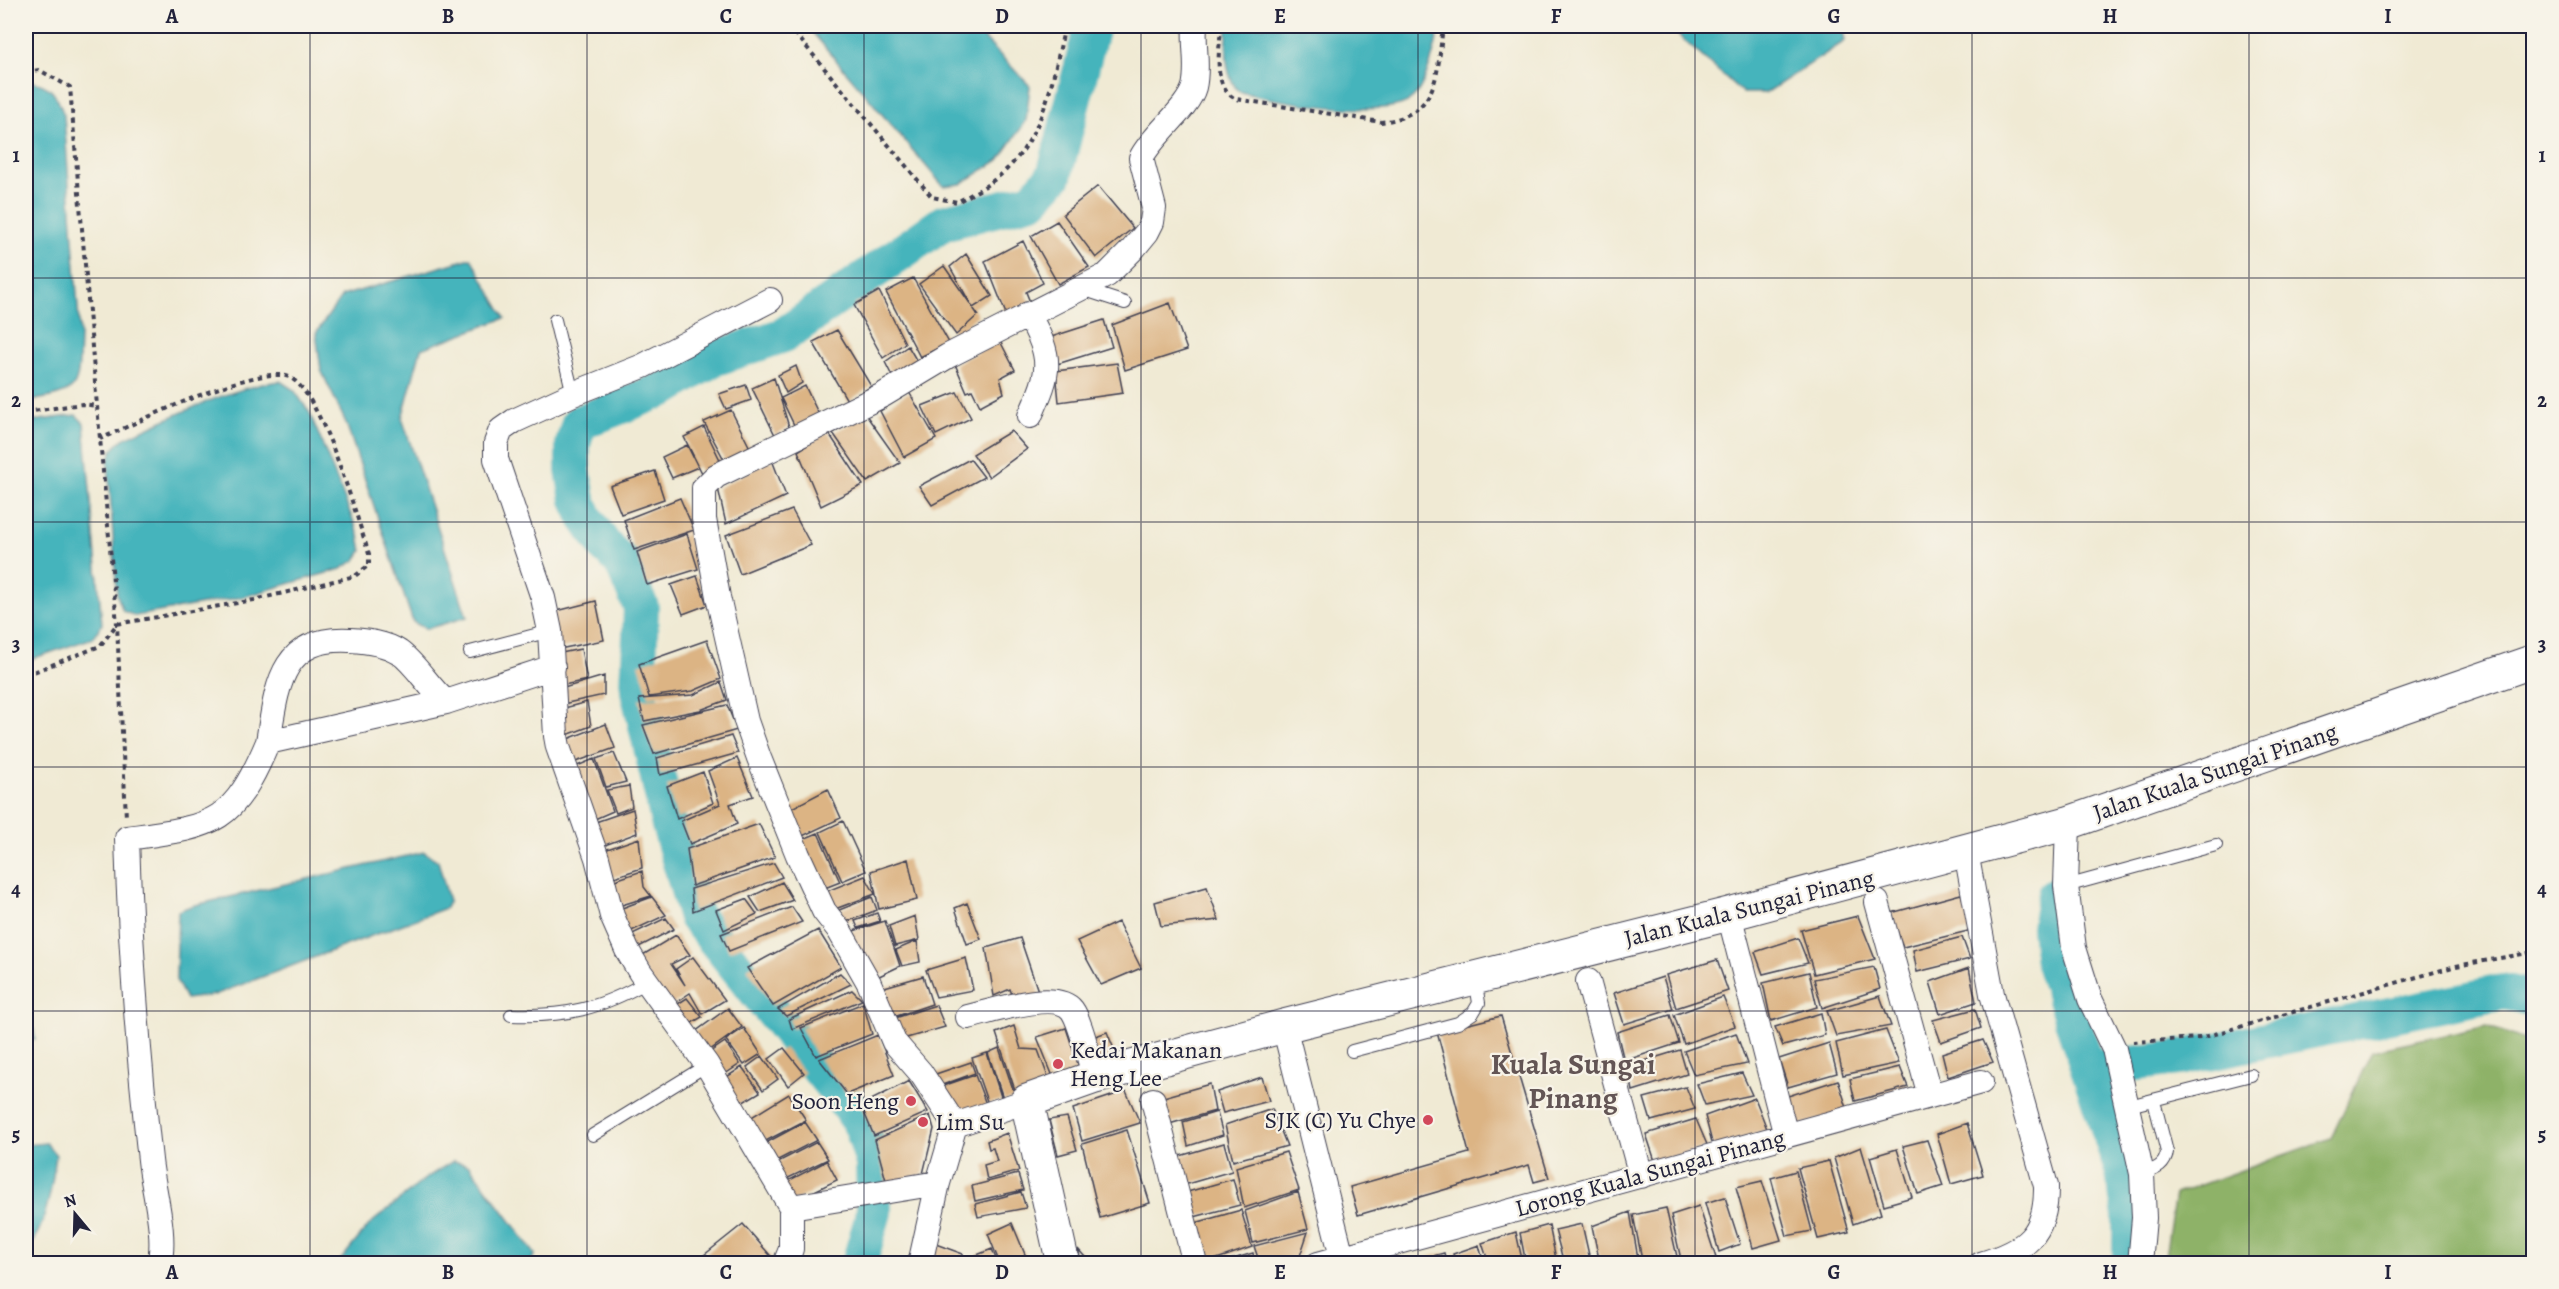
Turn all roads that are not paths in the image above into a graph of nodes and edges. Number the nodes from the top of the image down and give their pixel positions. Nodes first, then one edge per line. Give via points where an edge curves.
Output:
1 (1195, 26) edge
2 (1081, 288) junction
3 (771, 300) dead end
4 (1125, 303) dead end
5 (1028, 314) junction
6 (555, 320) dead end
7 (573, 393) junction
8 (1030, 416) dead end
9 (550, 631) junction
10 (470, 652) dead end
11 (2534, 661) edge
12 (553, 666) junction
13 (446, 702) junction
14 (268, 742) junction
15 (2068, 823) junction
16 (2216, 845) dead end
17 (1966, 852) junction
18 (2066, 886) junction
19 (1877, 902) dead end
20 (1729, 914) junction
21 (1475, 977) junction
22 (1588, 981) dead end
23 (647, 982) junction
24 (510, 1015) dead end
25 (968, 1017) dead end
26 (1284, 1026) junction
27 (1352, 1051) dead end
28 (707, 1065) junction
29 (2251, 1075) dead end
30 (1095, 1077) junction
31 (1981, 1082) dead end
32 (1930, 1096) junction
33 (1153, 1100) dead end
34 (1027, 1101) junction
35 (2154, 1101) junction
36 (2129, 1107) junction
37 (955, 1125) junction
38 (593, 1135) dead end
39 (1786, 1136) junction
40 (2142, 1174) junction
41 (1641, 1176) junction
42 (930, 1184) junction
43 (791, 1207) junction
44 (1342, 1257) junction
45 (159, 1263) edge
46 (785, 1263) edge
47 (920, 1263) edge
48 (1064, 1263) edge
49 (1195, 1263) edge
50 (1318, 1263) edge
51 (1981, 1263) edge
52 (2140, 1263) edge

1 - 2 street via 1194,88 1184,105 1147,145 1141,158 1154,208 1150,227 1107,275
2 - 4 lane
2 - 5 street
3 - 7 street via 643,366
5 - 8 street via 1047,364
5 - 37 street via 883,394 716,476 704,488 703,497 726,637 759,758 820,905 869,983 894,1042 921,1072
6 - 7 lane
7 - 9 street via 506,426 496,443 496,459 543,598
9 - 10 lane
9 - 12 street
11 - 15 street, Jalan Kuala Sungai Pinang
12 - 13 street
12 - 23 street via 558,747 597,858 612,916
13 - 14 street
13 - 14 street via 394,649 371,641 323,640 298,652 283,673
14 - 45 street via 243,794 222,814 184,830 127,838 129,922 161,1240
15 - 17 street, Jalan Kuala Sungai Pinang
15 - 18 street
16 - 18 lane
17 - 20 street, Jalan Kuala Sungai Pinang
17 - 51 street via 1992,994 2046,1186 2042,1223 2036,1232 2012,1253
18 - 36 street via 2081,977 2115,1052
19 - 32 street
20 - 21 street, Jalan Kuala Sungai Pinang
20 - 39 street
21 - 26 street, Jalan Kuala Sungai Pinang
21 - 27 lane via 1479,1004 1468,1018
22 - 41 street
23 - 24 lane via 623,995 565,1014
23 - 28 street
25 - 30 street via 1047,1000 1067,1005 1074,1014
26 - 30 street, Jalan Kuala Sungai Pinang
26 - 44 street
28 - 38 lane
28 - 43 street
29 - 35 lane
30 - 34 street, Jalan Kuala Sungai Pinang
31 - 32 street, Lorong Kuala Sungai Pinang
32 - 39 street, Lorong Kuala Sungai Pinang
33 - 49 street
34 - 37 street, Jalan Kuala Sungai Pinang
34 - 48 street
35 - 36 lane
35 - 40 lane via 2166,1159 2158,1168
36 - 40 street
37 - 42 street
39 - 41 street, Lorong Kuala Sungai Pinang
40 - 52 street
41 - 44 street, Lorong Kuala Sungai Pinang
42 - 43 street
42 - 47 street
43 - 46 street via 791,1249
44 - 50 street, Lorong Kuala Sungai Pinang

